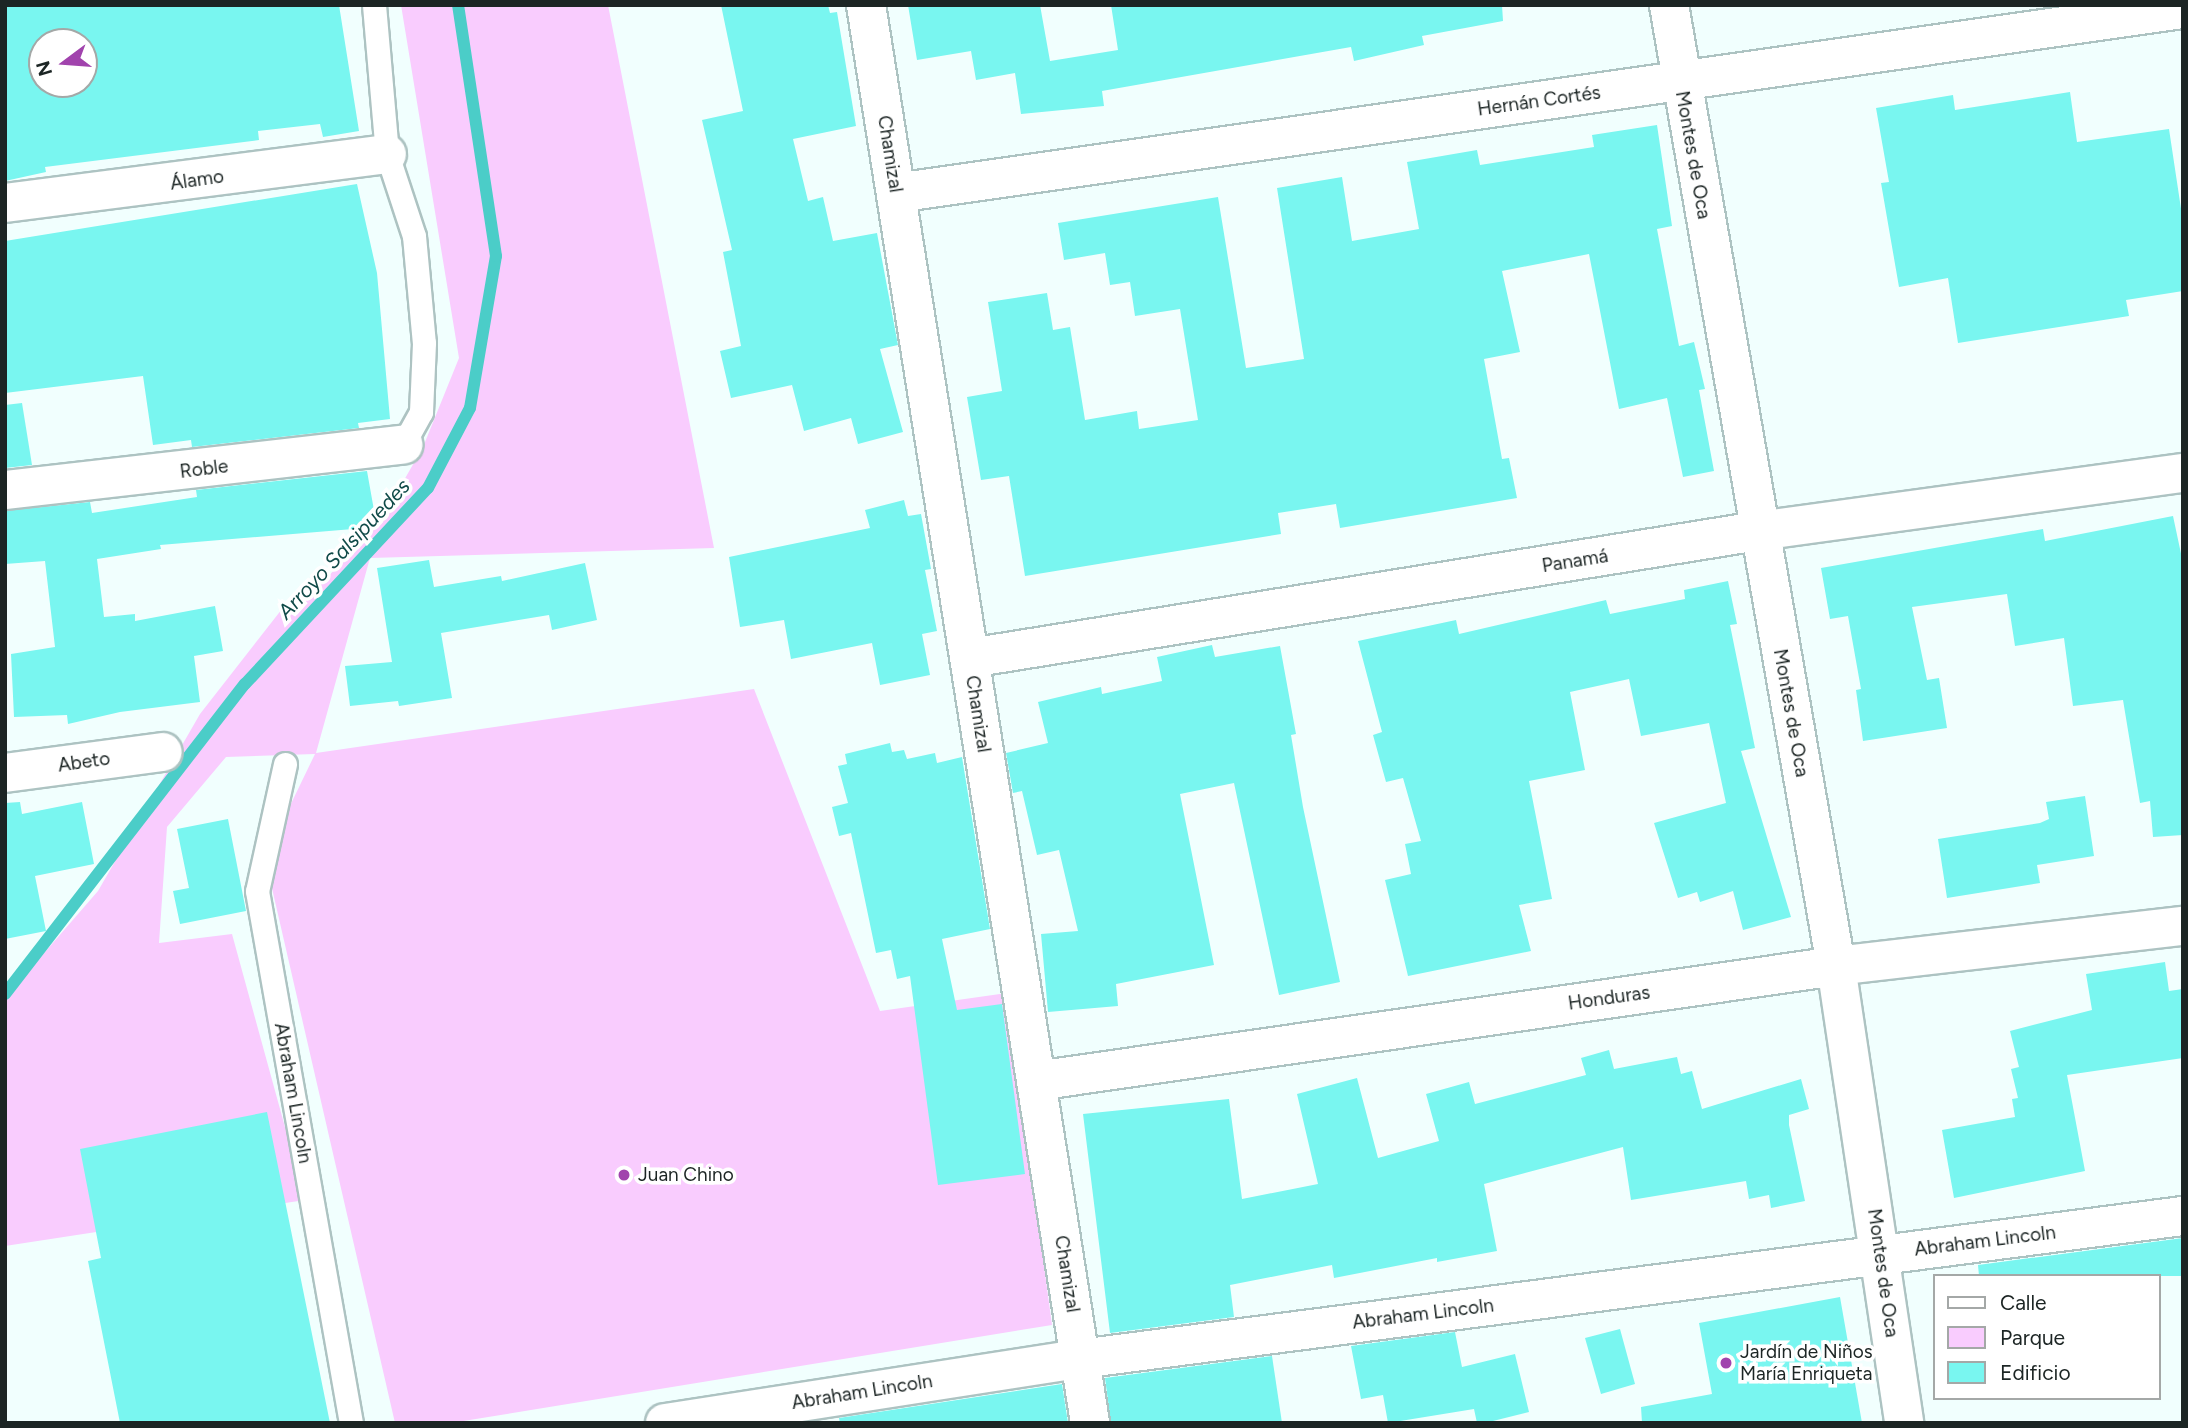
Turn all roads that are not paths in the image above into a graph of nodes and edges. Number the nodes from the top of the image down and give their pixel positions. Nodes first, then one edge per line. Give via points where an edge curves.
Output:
1 (374, 5) edge
2 (866, 5) edge
3 (1669, 5) edge
4 (2183, 9) edge
5 (1680, 80) junction
6 (387, 153) junction
7 (896, 193) junction
8 (5, 203) edge
9 (403, 445) joint
10 (2183, 473) edge
11 (5, 490) edge
12 (1758, 531) junction
13 (970, 659) junction
14 (163, 752) dead end
15 (285, 764) dead end
16 (5, 773) edge
17 (2183, 926) edge
18 (1836, 965) junction
19 (1036, 1081) junction
20 (2183, 1216) edge
21 (1881, 1254) junction
22 (1080, 1359) junction
23 (351, 1423) edge
24 (665, 1423) edge
25 (1090, 1423) edge
26 (1904, 1423) edge

1 - 6 lane
2 - 7 street, Chamizal
3 - 5 street, Montes de Oca
4 - 5 street, Hernán Cortés
5 - 7 street, Hernán Cortés
5 - 12 street, Montes de Oca
6 - 8 street, Álamo
6 - 9 lane via 414,236 424,344 421,412
7 - 13 street, Chamizal
9 - 11 street, Roble
10 - 12 street, Panamá
12 - 13 street, Panamá
12 - 18 street, Montes de Oca
13 - 19 street, Chamizal
14 - 16 street, Abeto
15 - 23 lane, Abraham Lincoln via 257,891
17 - 18 street, Honduras
18 - 19 street, Honduras
18 - 21 street, Montes de Oca
19 - 22 street, Chamizal
20 - 21 street, Abraham Lincoln
21 - 22 street, Abraham Lincoln
21 - 26 street, Montes de Oca
22 - 24 street, Abraham Lincoln
22 - 25 street, Chamizal

